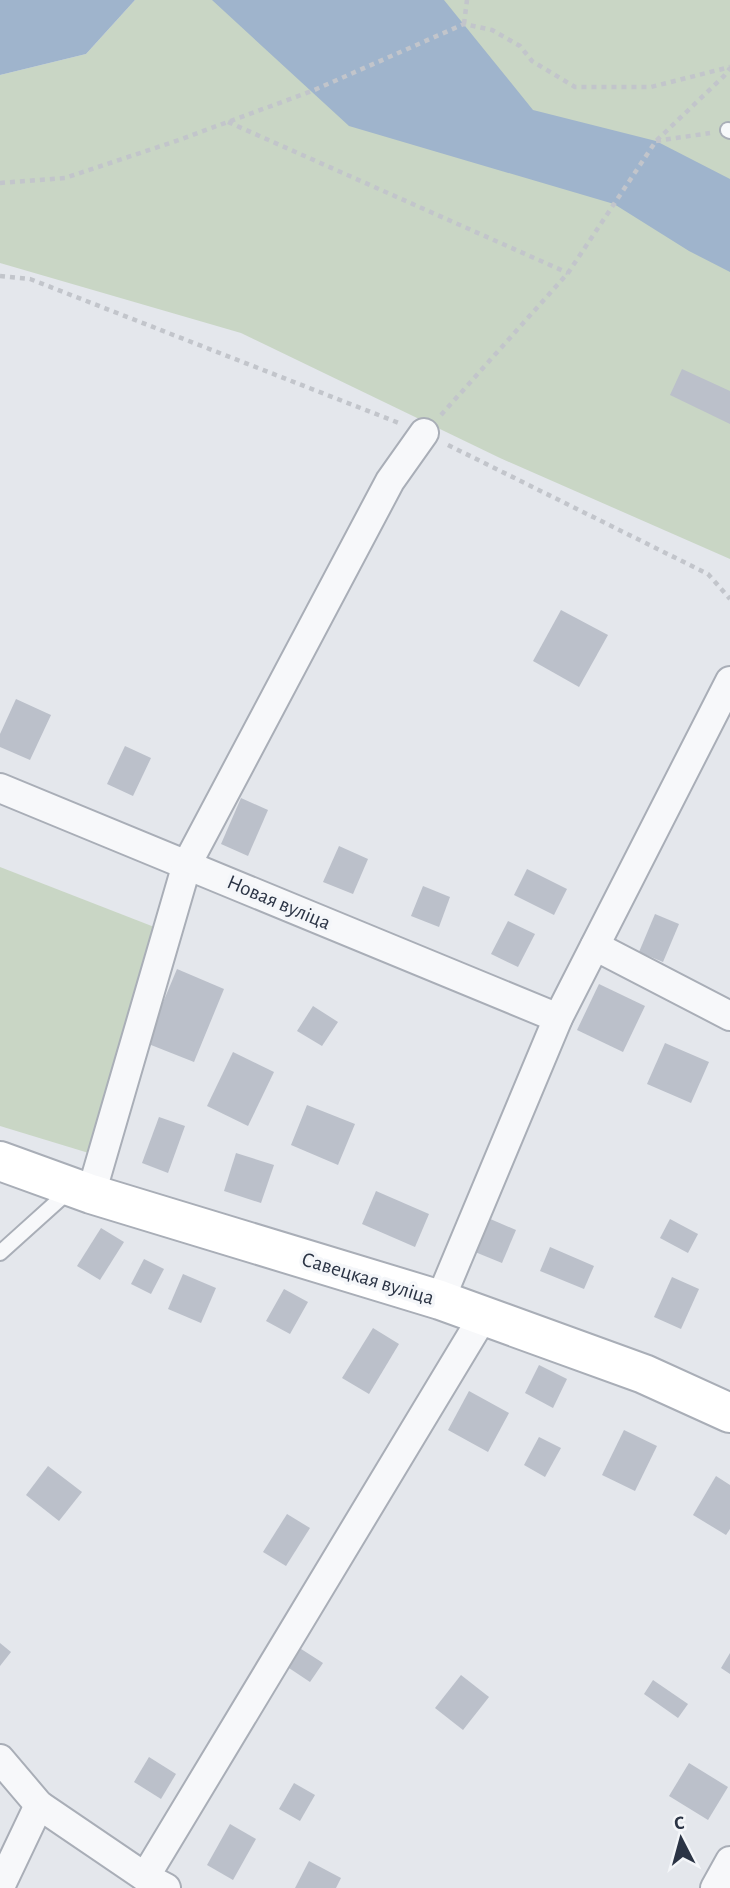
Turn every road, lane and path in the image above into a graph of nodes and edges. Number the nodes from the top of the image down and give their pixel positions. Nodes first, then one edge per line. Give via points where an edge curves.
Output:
1 (467, 0) edge
2 (464, 24) junction
3 (730, 67) edge
4 (228, 122) junction
5 (729, 130) edge
6 (656, 141) junction
7 (0, 183) edge
8 (568, 274) junction
9 (0, 276) edge
10 (424, 433) junction
11 (730, 599) edge
12 (730, 681) edge
13 (0, 788) edge
14 (187, 864) junction
15 (595, 946) junction
16 (730, 1016) edge
17 (558, 1018) junction
18 (0, 1161) edge
19 (82, 1190) junction
20 (0, 1253) edge
21 (440, 1300) junction
22 (484, 1315) junction
23 (730, 1413) edge
24 (0, 1759) edge
25 (39, 1804) junction
26 (730, 1861) edge
27 (151, 1885) edge
28 (0, 1886) edge
29 (715, 1888) edge

1 - 2 path
2 - 3 path via 492,30 575,87 651,87
2 - 4 path via 312,92
3 - 6 path
4 - 7 path via 65,178
4 - 8 path
5 - 6 path
6 - 8 path
8 - 10 path
9 - 10 path via 30,279
10 - 11 path via 708,573
10 - 14 street via 390,481
12 - 15 street
13 - 14 street, Новая вуліца
14 - 17 street, Новая вуліца
14 - 19 street
15 - 16 street
15 - 17 street
17 - 21 street
18 - 19 main road, Савецкая вуліца
19 - 20 lane
19 - 21 main road, Савецкая вуліца
21 - 22 main road, Савецкая вуліца
22 - 23 main road, Савецкая вуліца via 644,1374
22 - 27 street
24 - 25 street
25 - 27 street
25 - 28 street
26 - 29 street

